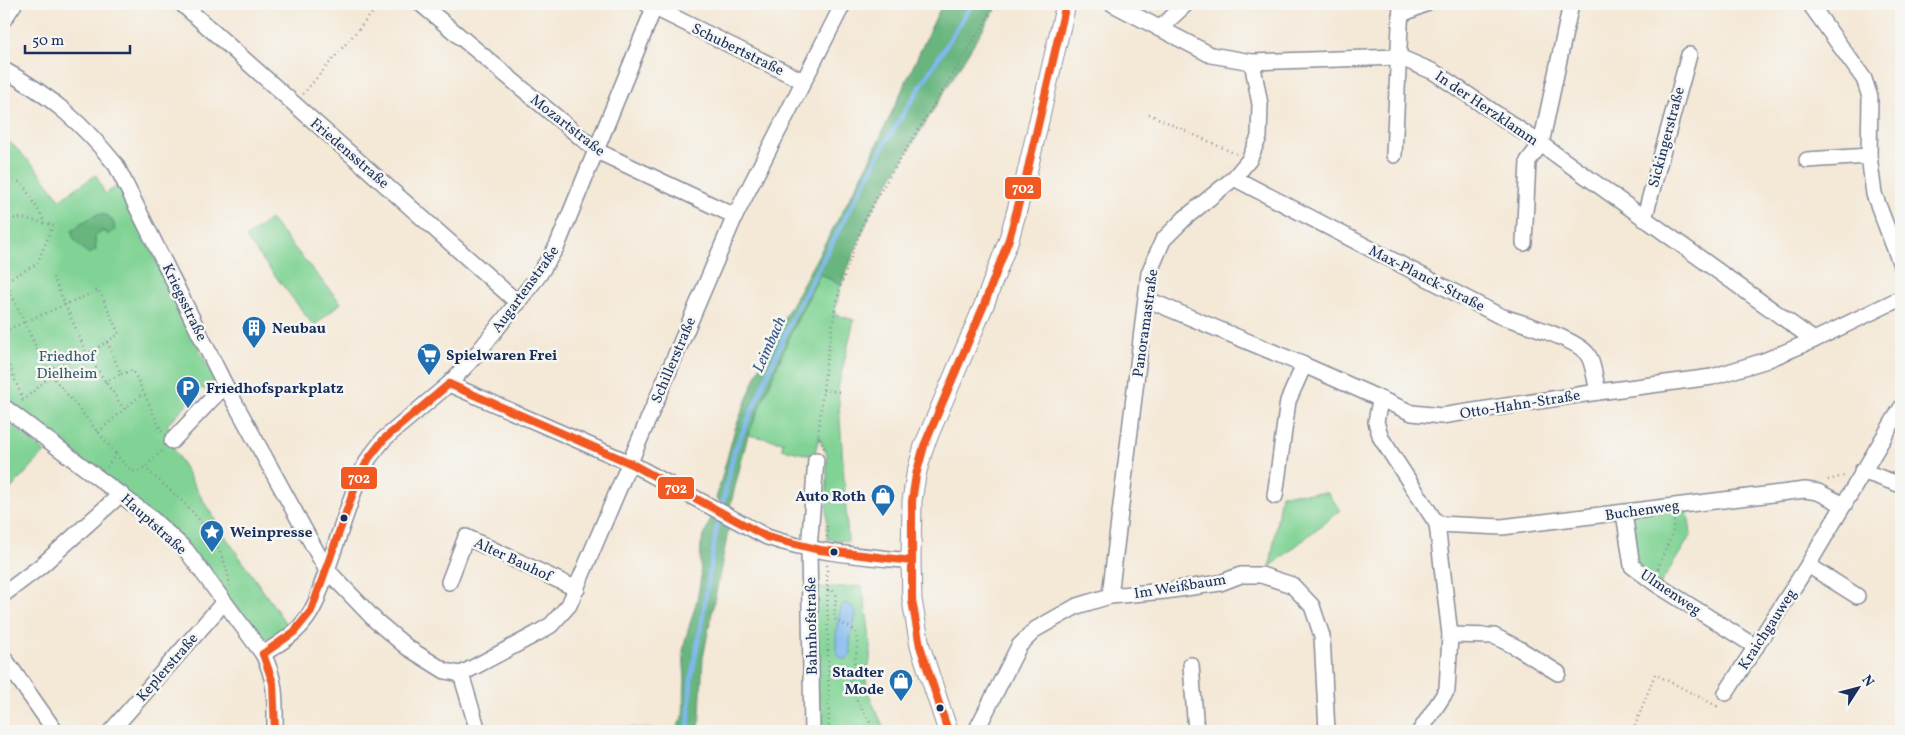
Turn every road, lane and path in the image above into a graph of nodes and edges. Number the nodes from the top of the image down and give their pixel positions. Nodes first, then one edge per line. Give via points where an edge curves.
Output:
1 (14, 4) edge
2 (182, 4) edge
3 (380, 4) edge
4 (421, 4) edge
5 (843, 4) edge
6 (996, 4) edge
7 (1066, 4) edge
8 (1113, 4) edge
9 (1186, 4) edge
10 (1425, 4) edge
11 (1571, 4) edge
12 (1810, 4) edge
13 (650, 6) edge
14 (1401, 10) edge
15 (4, 20) edge
16 (1159, 29) junction
17 (1689, 55) dead end
18 (1399, 56) junction
19 (1252, 62) junction
20 (4, 70) edge
21 (803, 81) junction
22 (295, 104) junction
23 (1149, 114) dead end
24 (1542, 144) junction
25 (597, 151) junction
26 (1394, 155) dead end
27 (1869, 156) junction
28 (1250, 160) junction
29 (1807, 160) dead end
30 (4, 177) edge
31 (1234, 178) junction
32 (734, 216) junction
33 (4, 219) edge
34 (1644, 219) junction
35 (45, 222) junction
36 (1524, 243) dead end
37 (1901, 265) edge
38 (53, 278) dead end
39 (4, 281) edge
40 (1901, 298) edge
41 (1146, 299) junction
42 (518, 303) junction
43 (65, 304) junction
44 (24, 322) junction
45 (4, 331) edge
46 (1814, 340) junction
47 (106, 342) junction
48 (4, 352) edge
49 (87, 354) junction
50 (1304, 365) junction
51 (47, 370) junction
52 (121, 374) junction
53 (52, 376) junction
54 (106, 382) junction
55 (448, 384) junction
56 (225, 385) junction
57 (841, 392) dead end
58 (1598, 392) junction
59 (142, 393) junction
60 (1380, 400) junction
61 (4, 407) edge
62 (1901, 408) edge
63 (124, 409) junction
64 (98, 432) junction
65 (170, 443) junction
66 (116, 454) junction
67 (816, 460) dead end
68 (630, 463) junction
69 (144, 467) junction
70 (1862, 471) junction
71 (100, 478) junction
72 (1901, 485) edge
73 (1818, 492) junction
74 (121, 494) junction
75 (1275, 496) dead end
76 (1844, 505) junction
77 (1672, 506) junction
78 (1624, 513) junction
79 (1437, 524) junction
80 (809, 548) junction
81 (827, 552) junction
82 (911, 561) junction
83 (1808, 565) junction
84 (326, 569) junction
85 (449, 582) dead end
86 (1653, 582) junction
87 (577, 589) junction
88 (828, 590) junction
89 (4, 594) edge
90 (1110, 596) junction
91 (1857, 596) dead end
92 (224, 602) junction
93 (1450, 635) junction
94 (1756, 647) junction
95 (264, 654) junction
96 (4, 658) edge
97 (1191, 665) dead end
98 (1558, 673) dead end
99 (461, 674) junction
100 (1726, 693) joint
101 (55, 731) edge
102 (111, 731) edge
103 (274, 731) edge
104 (478, 731) edge
105 (812, 731) edge
106 (829, 731) edge
107 (873, 731) edge
108 (948, 731) edge
109 (976, 731) edge
110 (1196, 731) edge
111 (1328, 731) edge
112 (1420, 731) edge
113 (1633, 731) edge

1 - 15 street
2 - 22 street, Friedensstraße
3 - 22 path
4 - 25 street, Mozartstraße
5 - 21 street, Schillerstraße
6 - 57 path via 863,224 833,314 822,390
7 - 82 main road via 1009,239 924,446 912,501
8 - 16 street, In der Herzklamm
9 - 16 street
10 - 14 street
11 - 24 street
12 - 27 street via 1864,79 1870,97
13 - 21 street, Schubertstraße
13 - 25 street, Augartenstraße
14 - 18 street
16 - 19 street, In der Herzklamm via 1211,55
17 - 34 street, Sickingerstraße
18 - 19 street, In der Herzklamm
18 - 24 street, In der Herzklamm via 1434,72
18 - 26 street
19 - 28 street, Panoramastraße via 1260,104 1259,137
20 - 56 street, Kriegsstraße via 62,107 116,165
21 - 32 street, Schillerstraße
22 - 42 street, Friedensstraße
23 - 28 path
24 - 34 street, In der Herzklamm
24 - 36 street via 1528,161
25 - 32 street, Mozartstraße
25 - 42 street, Augartenstraße via 557,246
27 - 29 street
27 - 37 street via 1874,194
28 - 31 street, Panoramastraße
30 - 35 path via 24,186
31 - 41 street, Panoramastraße via 1184,218 1163,240 1149,273
31 - 58 street, Max-Planck-Straße via 1500,316 1537,327 1581,347 1588,355
32 - 68 street, Schillerstraße
33 - 35 path
34 - 46 street, In der Herzklamm
35 - 39 path via 53,224 36,264
38 - 43 path
39 - 44 path
40 - 46 street, Otto-Hahn-Straße
41 - 50 street, Otto-Hahn-Straße
41 - 90 street, Panoramastraße
42 - 55 street, Augartenstraße
43 - 44 path
43 - 47 path via 98,290 118,334
43 - 49 path
44 - 45 path
44 - 51 path
46 - 58 street, Otto-Hahn-Straße via 1712,378
47 - 49 path
47 - 52 path
48 - 53 path via 22,401
49 - 51 path
49 - 54 path
50 - 60 street, Otto-Hahn-Straße
50 - 75 street via 1288,401
51 - 53 path
52 - 54 path
52 - 59 path via 133,370
53 - 64 path
54 - 63 path
55 - 68 street
55 - 84 street, Augartenstraße via 384,439 369,458 358,479
56 - 65 street
56 - 84 street, Kriegsstraße
58 - 60 street, Otto-Hahn-Straße via 1441,416 1412,413
59 - 63 path
59 - 65 path
60 - 79 street via 1376,422 1381,438
61 - 71 street, Hauptstraße
62 - 70 street, Kraichgauweg
63 - 64 path
64 - 66 path
65 - 69 path
66 - 69 path via 134,472
66 - 71 path
67 - 80 street, Bahnhofstraße
68 - 80 street via 767,537
68 - 87 street, Schillerstraße
69 - 92 path via 192,512 216,541 225,561 230,586 231,594
70 - 72 street
70 - 73 path via 1822,482
70 - 76 street, Kraichgauweg
71 - 74 street, Hauptstraße
73 - 76 street, Buchenweg
73 - 77 street, Buchenweg via 1805,490
74 - 89 street via 41,566
74 - 92 street, Hauptstraße via 186,550
76 - 83 street, Kraichgauweg
77 - 78 street, Buchenweg
77 - 86 path via 1672,533
78 - 79 street, Buchenweg via 1502,527
78 - 86 street, Ulmenweg via 1632,566
79 - 93 street
80 - 81 street
80 - 105 street, Bahnhofstraße
81 - 82 street
81 - 88 path
82 - 108 main road via 912,600 920,646
83 - 91 street
83 - 94 street, Kraichgauweg
84 - 95 street, Augartenstraße via 309,618
84 - 99 street, Kriegsstraße via 402,644 445,671
85 - 87 street, Alter Bauhof via 466,537
86 - 94 street, Ulmenweg
87 - 99 street, Schillerstraße via 569,605 551,625
88 - 106 path
88 - 107 path via 836,595 834,618 856,632 856,660 849,680
90 - 109 street, Im Weißbaum via 1077,606 1036,629 1019,646
90 - 111 street, Im Weißbaum via 1183,588 1241,575 1261,575 1292,585 1312,606 1322,636
92 - 95 street, Hauptstraße
92 - 102 street, Keplerstraße
93 - 98 street via 1494,636
93 - 112 street via 1447,690
94 - 100 street, Kraichgauweg
95 - 103 street, Hauptstraße via 275,685
96 - 101 street
97 - 110 street
99 - 104 street
100 - 113 path via 1717,706 1655,674

